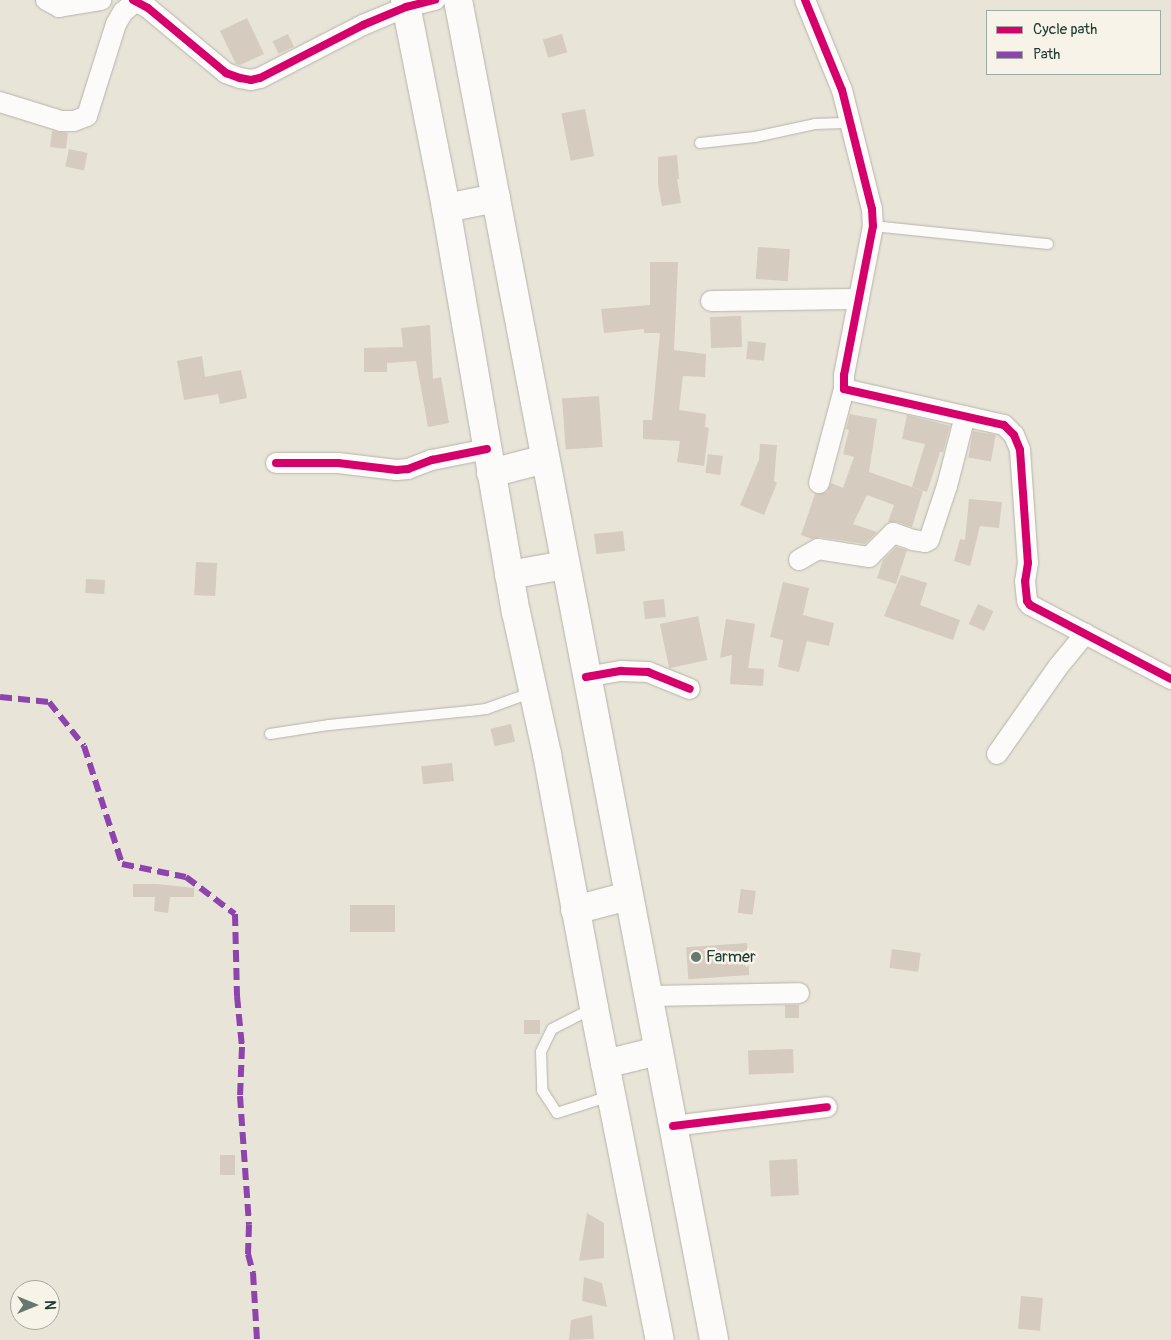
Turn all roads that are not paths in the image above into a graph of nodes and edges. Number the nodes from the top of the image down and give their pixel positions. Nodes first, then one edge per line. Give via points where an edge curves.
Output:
1 (46, 0) edge
2 (101, 0) edge
3 (436, 0) edge
4 (458, 0) edge
5 (804, 0) edge
6 (134, 1) edge
7 (406, 4) edge
8 (0, 102) edge
9 (850, 122) junction
10 (700, 143) dead end
11 (496, 198) junction
12 (446, 208) junction
13 (873, 226) junction
14 (1048, 244) dead end
15 (859, 299) junction
16 (711, 302) dead end
17 (844, 389) junction
18 (965, 416) junction
19 (545, 460) junction
20 (489, 461) junction
21 (276, 463) dead end
22 (819, 483) dead end
23 (799, 560) dead end
24 (565, 565) junction
25 (510, 575) junction
26 (1085, 634) junction
27 (586, 677) junction
28 (1171, 678) edge
29 (690, 689) dead end
30 (534, 692) junction
31 (270, 734) dead end
32 (996, 754) dead end
33 (628, 896) junction
34 (576, 910) junction
35 (799, 993) dead end
36 (648, 996) junction
37 (594, 1008) junction
38 (658, 1050) junction
39 (605, 1064) junction
40 (611, 1096) junction
41 (827, 1107) dead end
42 (673, 1126) junction
43 (660, 1340) edge
44 (714, 1340) edge

1 - 2 street via 59,7 69,7
3 - 7 street
4 - 11 main road
5 - 9 street via 842,90
6 - 7 street via 148,8 226,73 251,80
6 - 8 street via 116,24 87,116 74,122 60,121
7 - 12 main road
9 - 10 lane via 815,124 755,137
9 - 13 street via 872,208
11 - 12 main road
11 - 19 main road
12 - 20 main road
13 - 14 lane
13 - 15 street
15 - 16 street
15 - 17 street
17 - 18 street
17 - 22 street
18 - 23 street via 929,540 913,540 893,533 869,557 818,550
18 - 26 street via 1004,425 1014,435 1020,450 1028,562 1025,581 1027,601
19 - 20 main road
19 - 24 main road
20 - 21 street via 432,460 397,470 338,464
20 - 25 main road
24 - 25 main road
24 - 27 main road
25 - 30 main road
26 - 28 street
26 - 32 street
27 - 29 street via 621,671 648,672
27 - 33 main road
30 - 31 lane via 470,712
30 - 34 main road
33 - 34 main road
33 - 36 main road
34 - 37 main road
35 - 36 street
36 - 38 main road
37 - 39 main road
37 - 40 lane via 552,1029 541,1052 542,1090 557,1114
38 - 39 main road
38 - 42 main road
39 - 40 main road
40 - 43 main road
41 - 42 street
42 - 44 main road

